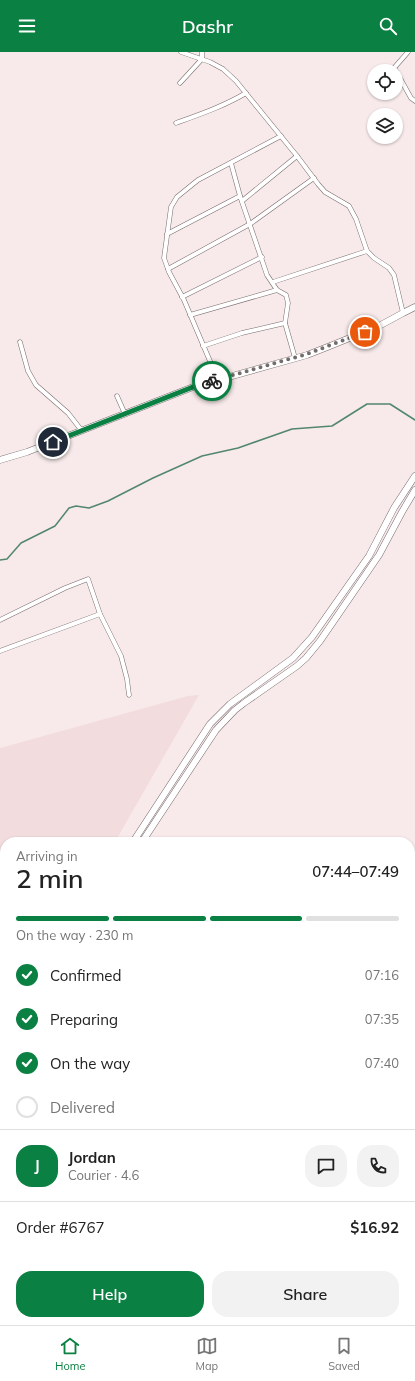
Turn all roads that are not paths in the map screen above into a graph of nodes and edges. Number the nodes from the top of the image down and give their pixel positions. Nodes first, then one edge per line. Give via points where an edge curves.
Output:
1 (181, 52) edge
2 (202, 52) edge
3 (400, 52) edge
4 (195, 54) edge
5 (407, 54) edge
6 (202, 59) junction
7 (398, 64) edge
8 (180, 83) dead end
9 (403, 84) edge
10 (246, 93) junction
11 (415, 101) edge
12 (176, 123) dead end
13 (281, 136) junction
14 (298, 156) junction
15 (231, 163) junction
16 (314, 178) junction
17 (241, 198) junction
18 (250, 224) junction
19 (167, 234) junction
20 (367, 251) junction
21 (262, 257) junction
22 (168, 269) junction
23 (273, 282) junction
24 (277, 290) junction
25 (182, 297) junction
26 (415, 308) edge
27 (405, 312) junction
28 (190, 315) junction
29 (285, 323) junction
30 (20, 342) dead end
31 (203, 346) junction
32 (294, 358) junction
33 (218, 380) junction
34 (117, 396) dead end
35 (125, 414) junction
36 (82, 431) junction
37 (0, 460) edge
38 (415, 476) edge
39 (415, 490) edge
40 (100, 614) junction
41 (0, 620) edge
42 (0, 651) edge
43 (129, 695) dead end
44 (136, 837) edge
45 (145, 837) edge

1 - 4 street
2 - 6 street
3 - 5 street
4 - 6 street
5 - 7 street
6 - 8 street
6 - 10 street via 223,69
9 - 11 street
10 - 12 street via 213,110
10 - 13 street
13 - 14 street
13 - 15 street
14 - 16 street
14 - 17 street
15 - 17 street
15 - 19 street via 198,180 177,197 171,207
16 - 18 street
16 - 20 street via 325,192 349,206
17 - 18 street
17 - 19 street
18 - 21 street
18 - 22 street
19 - 22 street via 164,258
20 - 23 street
20 - 27 street via 394,275
21 - 23 street via 267,275
21 - 25 street
22 - 25 street
23 - 24 street
24 - 28 street
24 - 29 street via 286,295 288,303
25 - 28 street
26 - 27 street
27 - 32 street via 351,338
28 - 31 street
29 - 31 street
29 - 32 street
30 - 36 street via 28,371 36,385 68,413
31 - 33 street
32 - 33 street
33 - 35 street via 193,387
34 - 35 street
35 - 36 street
36 - 37 street
38 - 44 street via 394,508 373,550 312,637 276,672 230,704 210,724
39 - 45 street via 379,555 320,641 297,666 235,710 216,730
40 - 41 street via 88,579
40 - 42 street
40 - 43 street via 121,656 128,679

